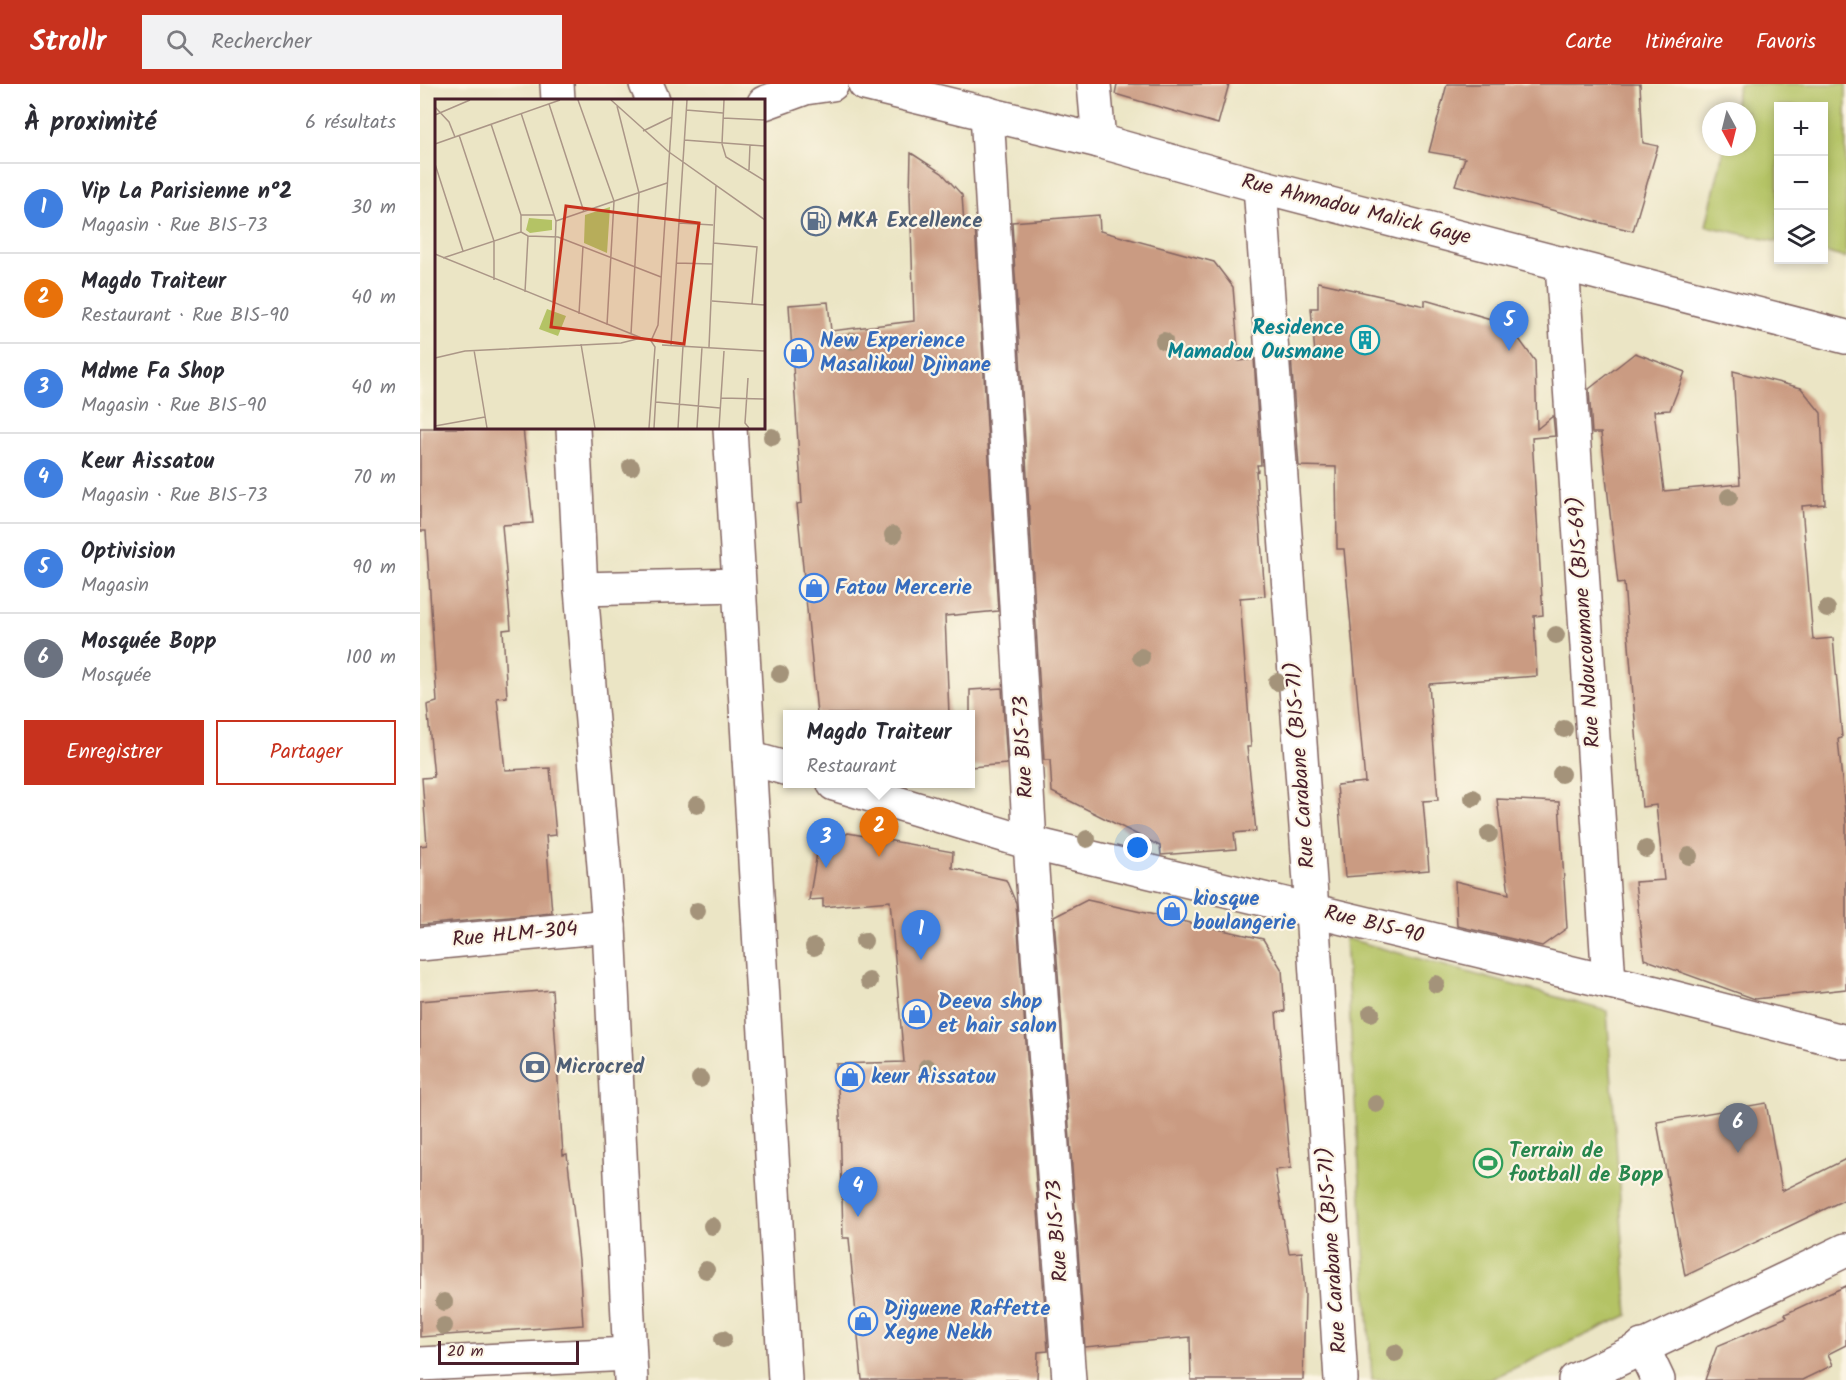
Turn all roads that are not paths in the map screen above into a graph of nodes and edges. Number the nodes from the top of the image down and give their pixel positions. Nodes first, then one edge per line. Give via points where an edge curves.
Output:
1 (557, 84) edge
2 (646, 84) edge
3 (764, 84) edge
4 (832, 84) edge
5 (1095, 84) edge
6 (876, 85) edge
7 (558, 99) edge
8 (653, 99) edge
9 (757, 99) edge
10 (765, 103) edge
11 (987, 113) junction
12 (1099, 141) junction
13 (1260, 186) junction
14 (1562, 263) junction
15 (1846, 337) edge
16 (573, 429) edge
17 (730, 429) edge
18 (739, 585) junction
19 (581, 589) junction
20 (749, 758) junction
21 (783, 768) edge
22 (850, 788) edge
23 (1030, 843) junction
24 (1312, 910) junction
25 (609, 926) junction
26 (420, 944) edge
27 (1609, 982) junction
28 (1846, 1042) edge
29 (1846, 1250) edge
30 (1642, 1346) junction
31 (420, 1364) edge
32 (630, 1367) edge
33 (785, 1380) edge
34 (1069, 1380) edge
35 (1341, 1380) edge
36 (1575, 1380) edge
37 (1658, 1380) edge

1 - 7 street
2 - 8 street
3 - 9 street
4 - 10 street via 805,88
5 - 12 street
6 - 11 street, Rue Ahmadou Malick Gaye
11 - 12 street, Rue Ahmadou Malick Gaye
11 - 23 street, Rue BIS-73
12 - 13 street, Rue Ahmadou Malick Gaye
13 - 14 street, Rue Ahmadou Malick Gaye
13 - 24 street, Rue Carabane (BIS-71)
14 - 15 street, Rue Ahmadou Malick Gaye
14 - 27 street, Rue Ndoucoumane (BIS-69)
16 - 19 street
17 - 18 street
18 - 19 street
18 - 20 street
19 - 25 street
20 - 21 street
20 - 33 street
22 - 23 street, Rue BIS-90
23 - 24 street, Rue BIS-90
23 - 34 street, Rue BIS-73
24 - 27 street, Rue BIS-90
24 - 35 street, Rue Carabane (BIS-71)
25 - 26 street, Rue HLM-304
25 - 32 street
27 - 28 street, Rue BIS-90
29 - 30 street
30 - 36 street
30 - 37 street
31 - 32 street

